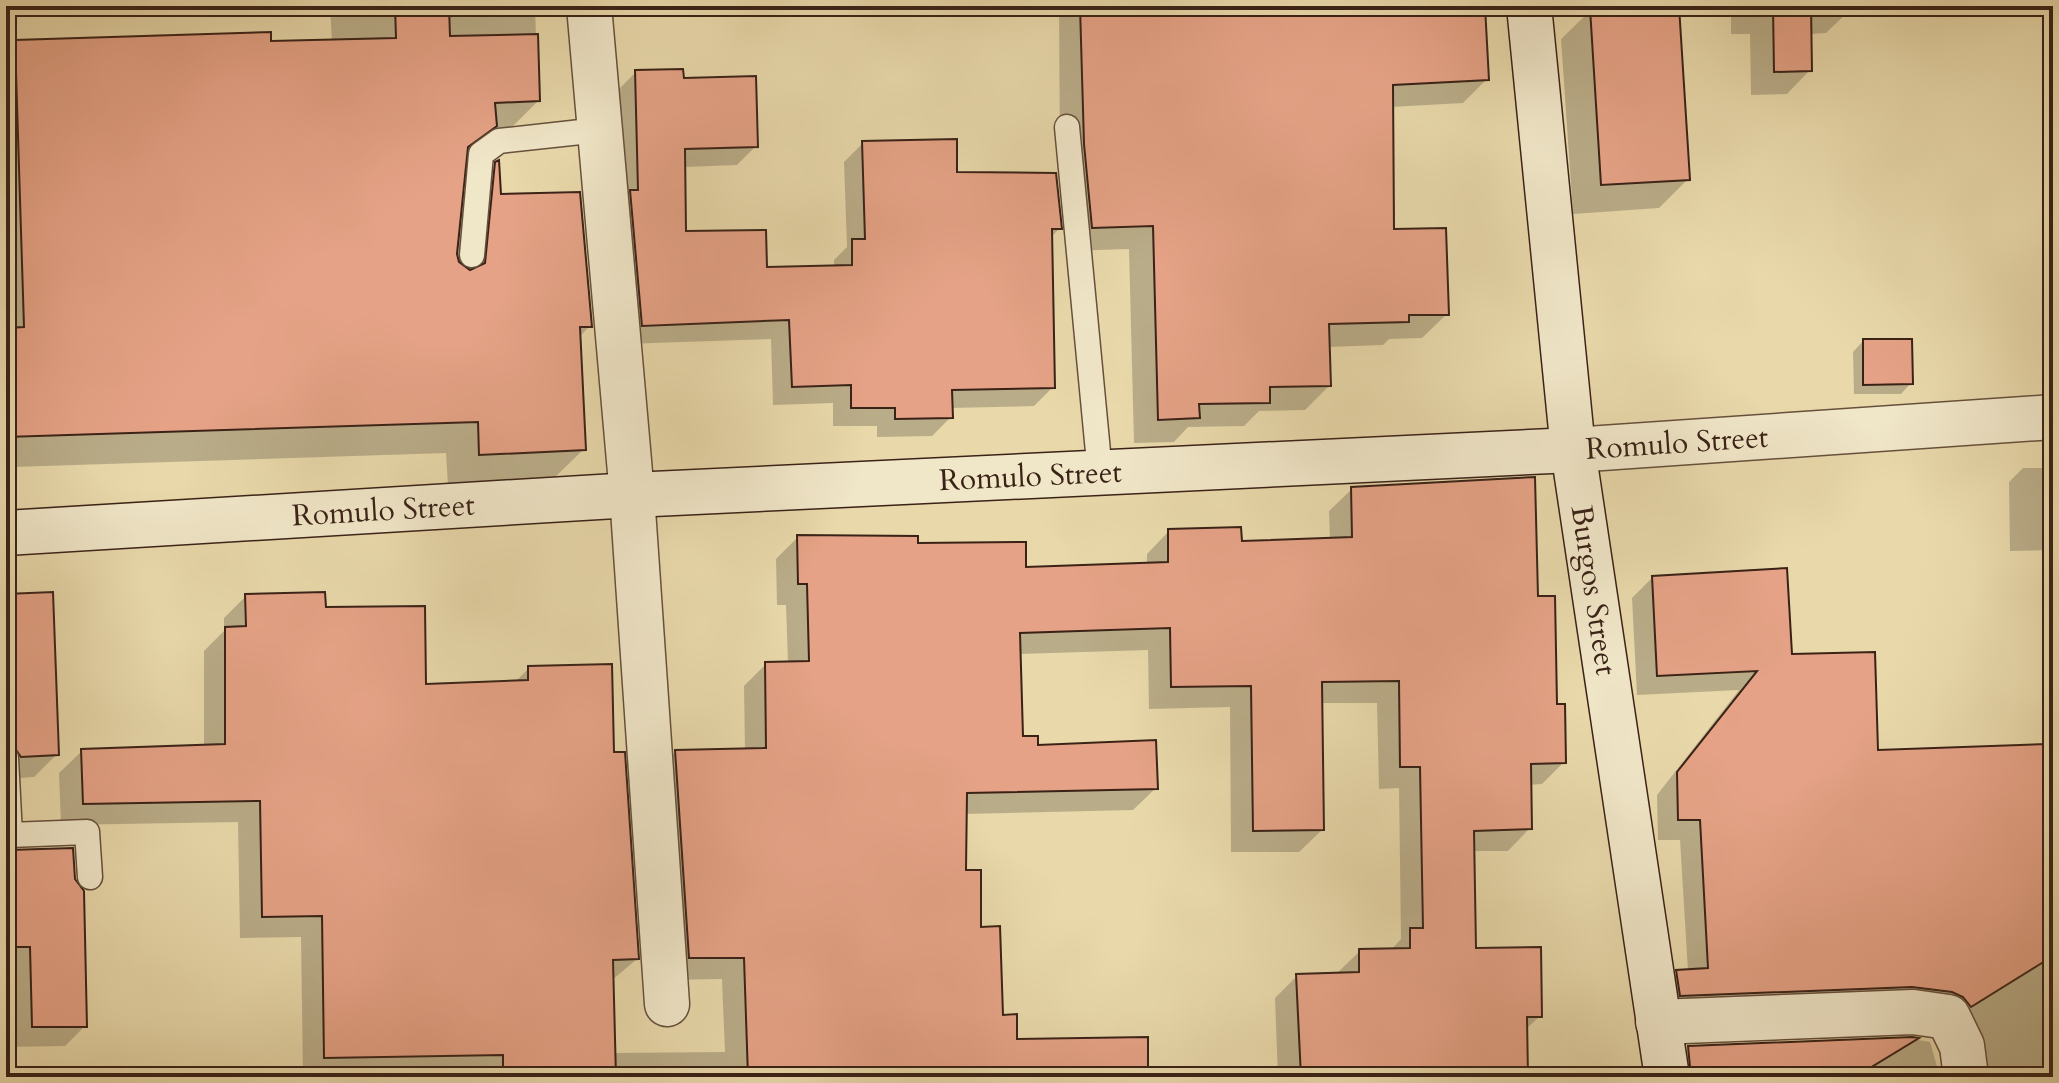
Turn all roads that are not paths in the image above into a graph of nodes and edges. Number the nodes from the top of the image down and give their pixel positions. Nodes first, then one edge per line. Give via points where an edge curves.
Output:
1 (589, 6) edge
2 (1529, 6) edge
3 (1067, 127) dead end
4 (599, 130) junction
5 (472, 255) dead end
6 (2053, 417) edge
7 (1573, 450) junction
8 (1100, 473) junction
9 (632, 495) junction
10 (6, 533) edge
11 (6, 758) edge
12 (90, 877) dead end
13 (667, 1004) dead end
14 (1658, 1022) junction
15 (1667, 1077) edge
16 (1966, 1077) edge

1 - 4 street
2 - 7 street, Burgos Street
3 - 8 lane
4 - 5 lane via 499,141 481,154
4 - 9 street
6 - 7 street, Romulo Street
7 - 8 street, Romulo Street
7 - 14 street, Burgos Street
8 - 9 street, Romulo Street
9 - 10 street, Romulo Street
9 - 13 street
11 - 12 lane via 10,835 87,832
14 - 15 street, Burgos Street
14 - 16 street via 1913,1012 1948,1017 1962,1046

